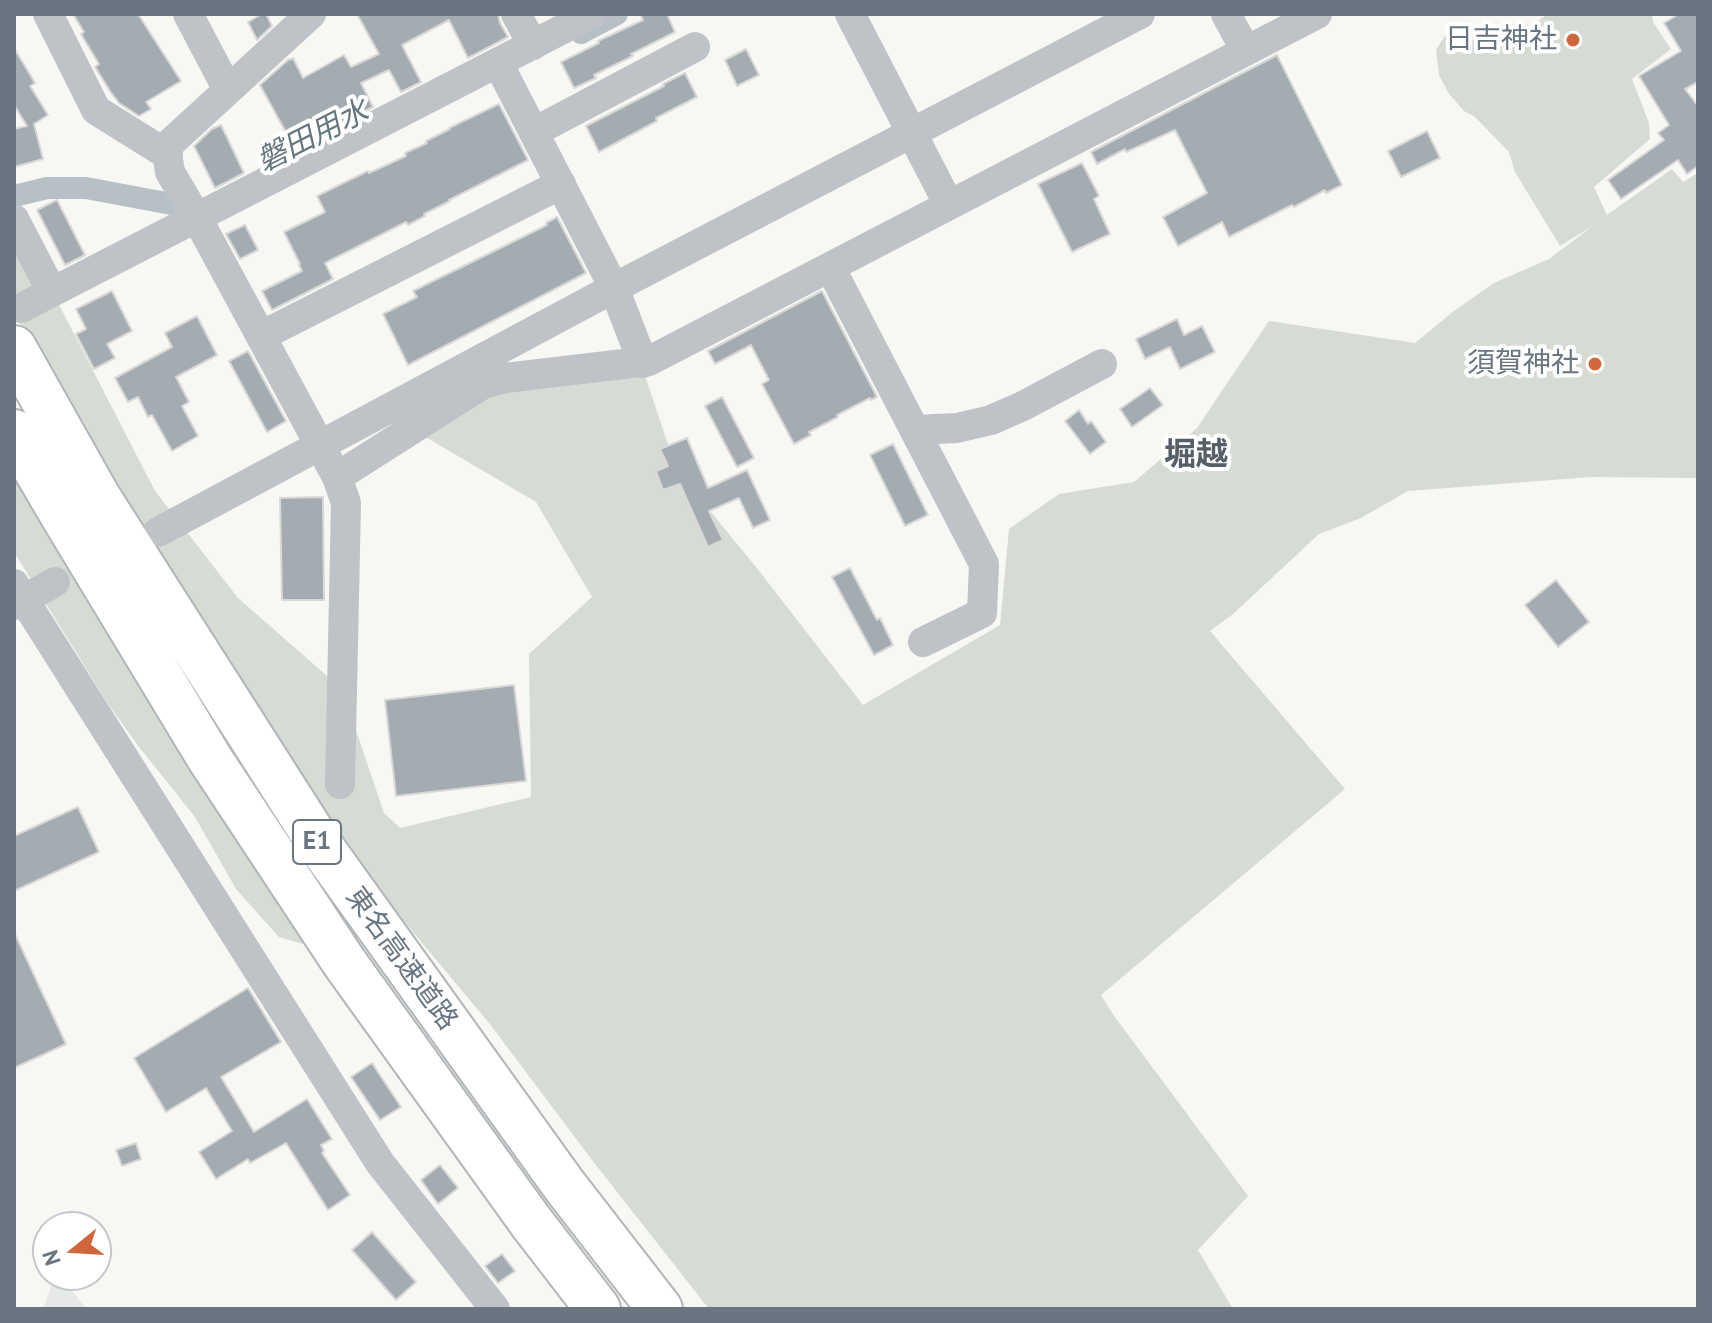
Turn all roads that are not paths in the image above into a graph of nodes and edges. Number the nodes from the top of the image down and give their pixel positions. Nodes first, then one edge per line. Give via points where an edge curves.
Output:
1 (48, 14) edge
2 (188, 14) edge
3 (311, 14) edge
4 (516, 14) edge
5 (592, 14) edge
6 (850, 14) edge
7 (1140, 14) edge
8 (1226, 14) edge
9 (1317, 14) edge
10 (533, 45) junction
11 (695, 47) dead end
12 (1246, 51) junction
13 (498, 63) junction
14 (228, 90) junction
15 (534, 132) junction
16 (912, 132) junction
17 (168, 155) junction
18 (561, 184) junction
19 (949, 205) junction
20 (197, 218) junction
21 (14, 219) edge
22 (830, 267) junction
23 (614, 288) junction
24 (52, 292) junction
25 (18, 328) edge
26 (261, 336) junction
27 (643, 363) junction
28 (1102, 364) dead end
29 (915, 430) junction
30 (14, 432) edge
31 (319, 445) junction
32 (337, 477) junction
33 (158, 532) dead end
34 (55, 582) dead end
35 (17, 597) edge
36 (923, 642) dead end
37 (340, 784) dead end
38 (495, 1309) edge
39 (598, 1309) edge
40 (660, 1309) edge

1 - 17 street via 96,110
2 - 14 street
3 - 14 street
4 - 10 street
5 - 10 street
6 - 16 street
7 - 16 street
8 - 12 street
9 - 12 street
10 - 13 street
11 - 15 street
12 - 19 street
13 - 15 street
13 - 20 street
14 - 17 street via 166,147
15 - 18 street
16 - 19 street
16 - 23 street
17 - 20 street via 170,172
18 - 23 street
18 - 26 street
19 - 22 street
20 - 24 street
20 - 26 street
21 - 24 street
22 - 27 street
22 - 29 street
23 - 27 street
23 - 31 street
24 - 25 street
25 - 40 highway, 東名高速道路 / E1 via 98,497 322,848 564,1185
26 - 31 street
27 - 32 street via 483,384
28 - 29 street via 991,420
29 - 36 street via 984,564 982,613
30 - 39 highway, 東名高速道路 / E1 via 210,759 335,949
31 - 32 street
31 - 33 street
32 - 37 street via 346,503
34 - 35 street
35 - 38 street via 380,1163

